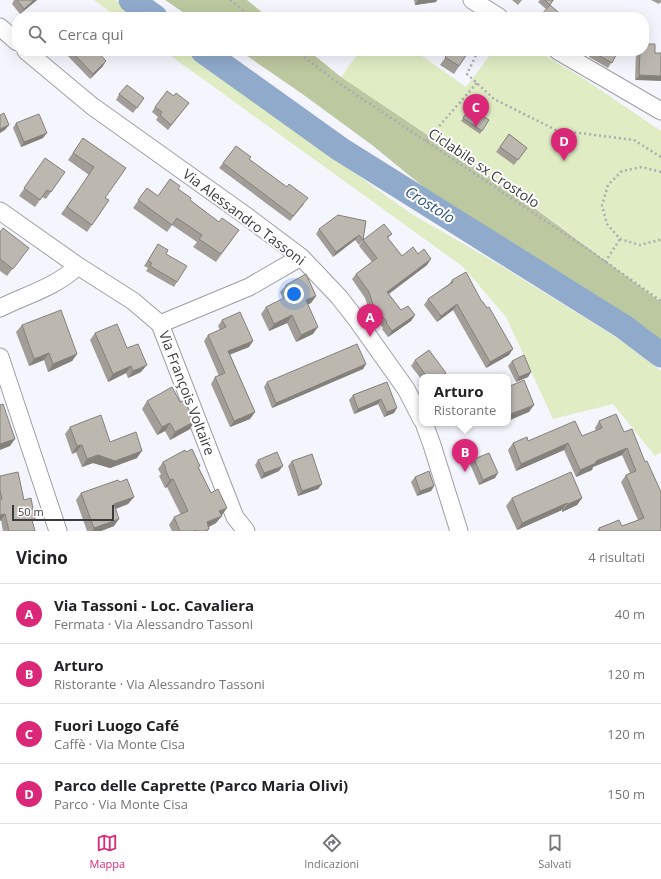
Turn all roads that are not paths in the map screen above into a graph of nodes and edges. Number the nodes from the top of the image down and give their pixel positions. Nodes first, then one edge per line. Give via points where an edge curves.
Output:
1 (472, 0) edge
2 (491, 12) edge
3 (0, 27) edge
4 (12, 38) edge
5 (32, 56) edge
6 (567, 56) edge
7 (661, 111) edge
8 (0, 211) edge
9 (300, 257) junction
10 (78, 266) junction
11 (0, 308) edge
12 (160, 324) junction
13 (0, 357) edge
14 (419, 414) edge
15 (425, 426) edge
16 (58, 531) edge
17 (246, 531) edge
18 (459, 531) edge

1 - 2 street
3 - 4 street
5 - 9 street, Via Alessandro Tassoni via 92,106
6 - 7 street
8 - 10 street, Via François Voltaire
9 - 12 street via 249,287
9 - 14 street, Via Alessandro Tassoni via 339,297 357,320 406,389
10 - 11 street via 57,282
10 - 12 street, Via François Voltaire via 133,302
12 - 17 street, Via François Voltaire via 235,517
13 - 16 street
15 - 18 street

